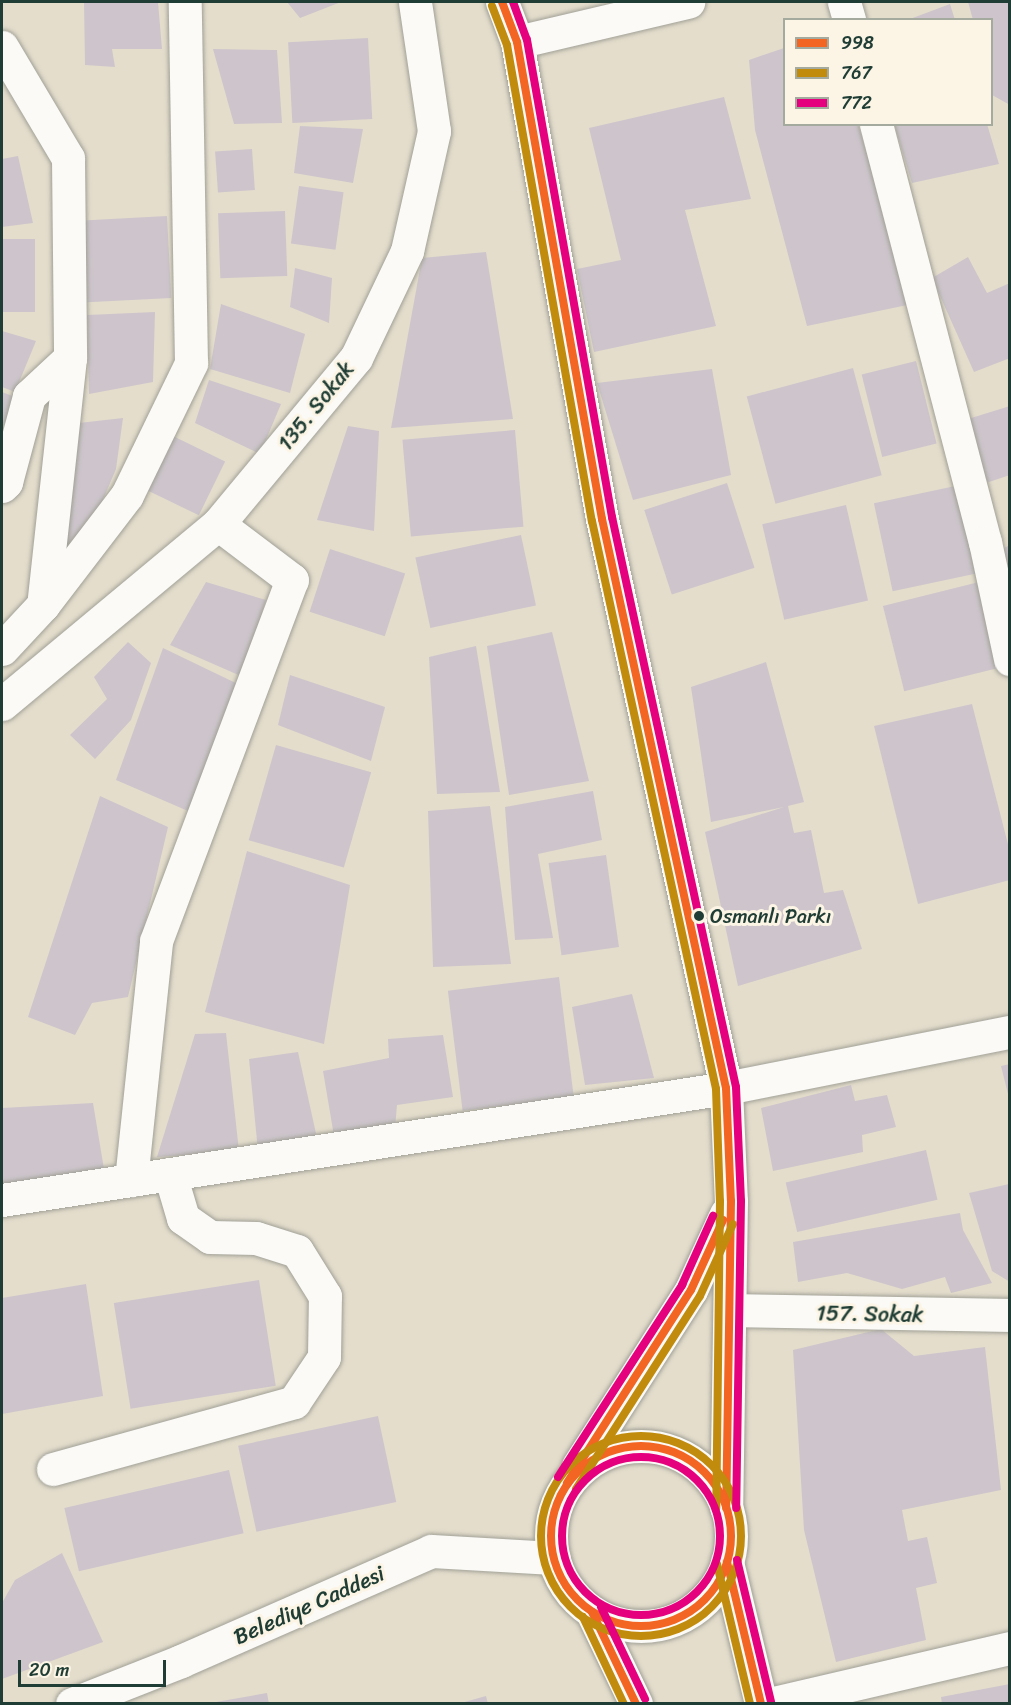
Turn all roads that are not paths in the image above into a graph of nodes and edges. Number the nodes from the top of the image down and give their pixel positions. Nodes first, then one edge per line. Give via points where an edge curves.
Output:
1 (185, 2) edge
2 (415, 2) edge
3 (502, 2) edge
4 (688, 2) edge
5 (844, 2) edge
6 (848, 18) edge
7 (517, 42) junction
8 (2, 47) edge
9 (877, 126) edge
10 (70, 358) junction
11 (2, 486) edge
12 (218, 524) junction
13 (43, 605) junction
14 (2, 649) edge
15 (1010, 659) edge
16 (2, 704) edge
17 (1010, 1032) edge
18 (726, 1088) junction
19 (170, 1174) junction
20 (131, 1180) junction
21 (2, 1200) edge
22 (731, 1201) junction
23 (730, 1310) junction
24 (1010, 1315) edge
25 (53, 1469) dead end
26 (562, 1492) junction
27 (726, 1508) junction
28 (554, 1558) junction
29 (727, 1562) junction
30 (592, 1612) junction
31 (1010, 1648) edge
32 (72, 1704) edge
33 (636, 1704) edge
34 (761, 1704) edge
35 (770, 1704) edge

1 - 13 main road via 191,363 127,495
2 - 12 main road, 135. Sokak via 434,131 407,251 356,358
3 - 7 main road
4 - 7 main road
5 - 6 main road
7 - 18 main road via 602,519
8 - 10 main road via 68,158
9 - 15 main road via 985,542
10 - 11 main road via 29,396
10 - 13 main road
12 - 16 main road, 135. Sokak
12 - 20 main road via 292,580 156,941
13 - 14 main road
17 - 18 main road
18 - 19 main road
18 - 22 main road
19 - 20 main road
19 - 25 main road via 183,1218 210,1237 256,1238 297,1251 325,1296 324,1357 294,1402
20 - 21 main road
22 - 23 main road
22 - 26 main road via 691,1290
23 - 24 main road, 157. Sokak
23 - 27 main road
26 - 27 main road via 581,1468 606,1452 635,1445 664,1449 691,1461 713,1482
26 - 28 main road via 550,1536
27 - 29 main road via 731,1535
28 - 30 main road via 562,1579
28 - 32 main road, Belediye Caddesi via 431,1551 182,1661
29 - 30 main road via 715,1587 696,1607 672,1620 645,1626 618,1623
29 - 34 main road
30 - 33 main road
31 - 35 main road

